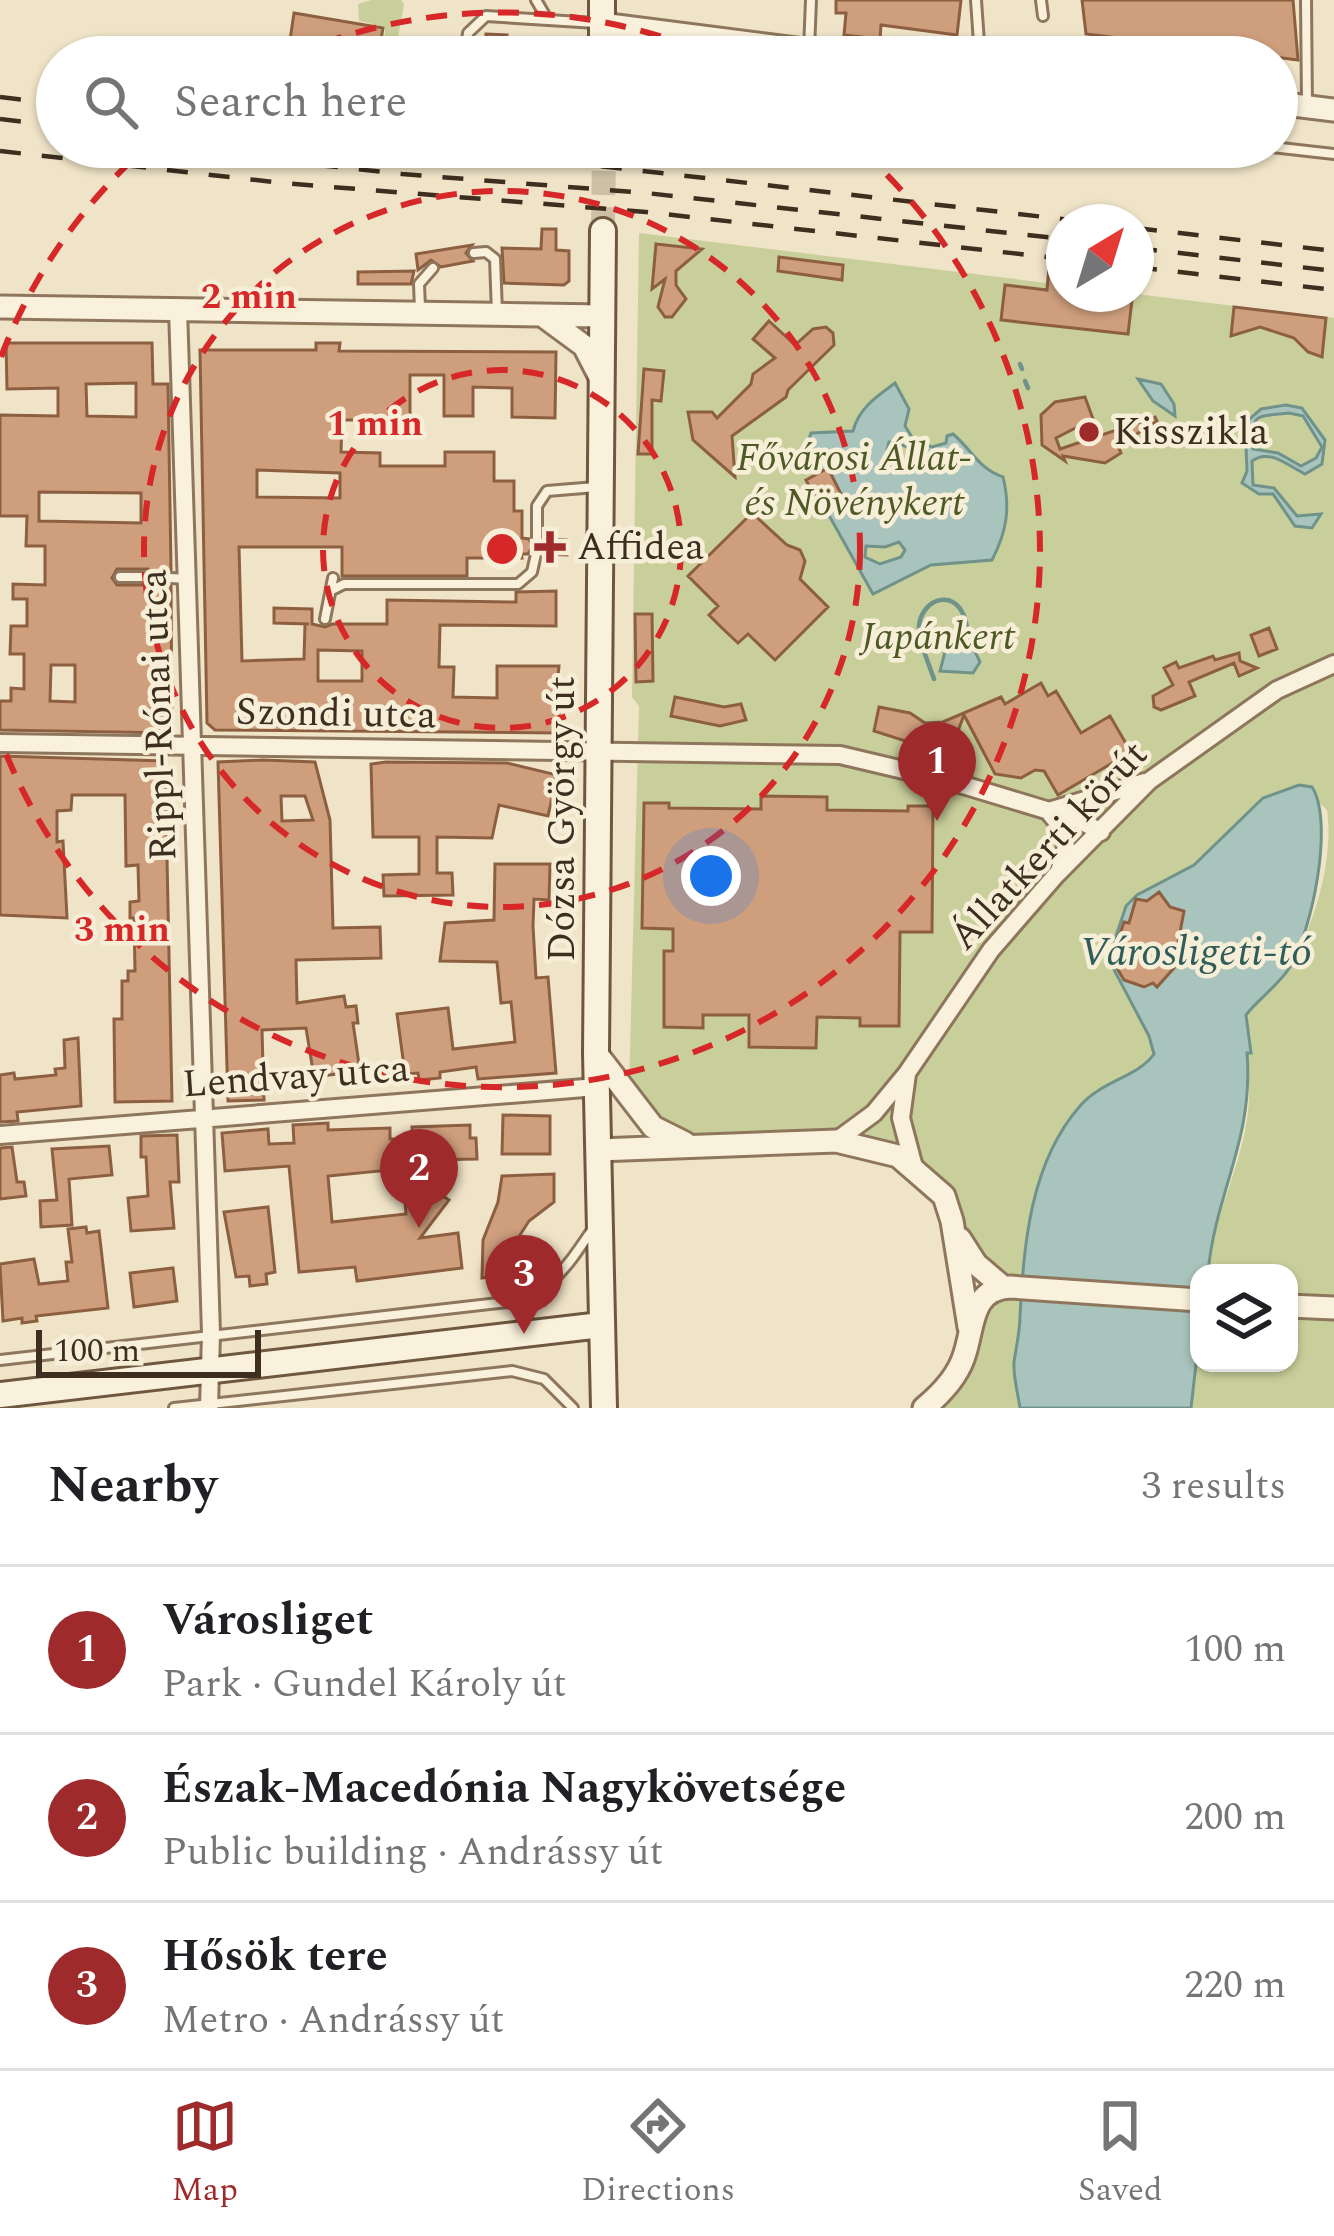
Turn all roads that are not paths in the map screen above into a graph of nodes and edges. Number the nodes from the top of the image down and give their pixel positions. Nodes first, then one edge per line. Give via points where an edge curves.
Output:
1 (536, 0) edge
2 (811, 0) edge
3 (976, 0) edge
4 (1041, 0) edge
5 (1306, 0) edge
6 (601, 12) edge
7 (1043, 16) dead end
8 (546, 19) junction
9 (468, 36) edge
10 (728, 36) edge
11 (809, 36) edge
12 (979, 36) edge
13 (1298, 106) edge
14 (1306, 107) junction
15 (1334, 110) edge
16 (1298, 150) edge
17 (1334, 154) edge
18 (603, 231) tunnel mouth
19 (474, 253) dead end
20 (433, 268) dead end
21 (0, 307) edge
22 (178, 309) junction
23 (420, 314) junction
24 (496, 315) junction
25 (540, 315) junction
26 (603, 316) junction
27 (602, 381) junction
28 (601, 487) junction
29 (537, 539) dead end
30 (536, 554) dead end
31 (120, 577) dead end
32 (145, 577) dead end
33 (333, 578) dead end
34 (332, 590) junction
35 (325, 620) dead end
36 (1334, 664) edge
37 (0, 743) edge
38 (193, 745) junction
39 (598, 750) junction
40 (1149, 781) junction
41 (1048, 811) junction
42 (1101, 832) junction
43 (1057, 875) junction
44 (596, 1053) junction
45 (907, 1073) junction
46 (597, 1088) junction
47 (205, 1117) junction
48 (0, 1135) edge
49 (836, 1141) junction
50 (691, 1146) junction
51 (598, 1150) junction
52 (914, 1167) junction
53 (599, 1219) junction
54 (952, 1221) junction
55 (1006, 1287) junction
56 (1190, 1299) edge
57 (1298, 1306) edge
58 (1334, 1308) edge
59 (602, 1325) junction
60 (969, 1327) junction
61 (211, 1334) junction
62 (0, 1360) edge
63 (210, 1371) junction
64 (0, 1396) edge
65 (209, 1406) edge
66 (175, 1408) edge
67 (573, 1408) edge
68 (604, 1408) edge
69 (924, 1408) edge

1 - 8 lane
2 - 11 lane
3 - 12 lane
4 - 7 lane
5 - 14 lane
6 - 8 lane
6 - 10 street
8 - 9 lane via 499,14 481,18
13 - 14 street
14 - 15 street
16 - 17 lane
18 - 26 main road, Dózsa György út
19 - 24 lane via 495,260
20 - 23 lane via 419,284
21 - 22 street
22 - 23 street
22 - 38 street, Rippl-Rónai utca via 180,579
23 - 24 street
24 - 25 street
25 - 26 street
25 - 27 street via 584,346
26 - 27 main road, Dózsa György út
27 - 28 main road, Dózsa György út
28 - 29 lane via 547,491 537,506
28 - 39 main road, Dózsa György út
30 - 34 lane via 518,584
31 - 32 lane
33 - 34 lane
34 - 35 lane
36 - 40 street, Állatkerti körút via 1277,690
37 - 38 street, Szondi utca
38 - 39 street, Szondi utca
38 - 47 street, Rippl-Rónai utca
39 - 41 street, Szondi utca via 840,755
39 - 44 main road, Dózsa György út
40 - 41 street
40 - 42 street, Állatkerti körút
41 - 42 street, Szondi utca
41 - 43 street via 1068,841
42 - 43 street, Állatkerti körút
43 - 45 street, Állatkerti körút via 974,971
44 - 46 main road, Dózsa György út
44 - 50 street via 652,1126
45 - 49 street, Állatkerti körút via 874,1113
45 - 52 street via 901,1118
46 - 47 street, Lendvay utca
46 - 51 main road, Dózsa György út
47 - 48 street, Lendvay utca
47 - 61 street, Rippl-Rónai utca
49 - 50 street
49 - 52 street via 880,1149
50 - 51 street
51 - 53 main road, Dózsa György út
52 - 54 street via 944,1196
53 - 59 main road, Dózsa György út
53 - 61 lane via 535,1295
54 - 55 street via 976,1264
54 - 60 street
55 - 56 street
55 - 60 street via 982,1299
57 - 58 street
59 - 63 main road
59 - 68 main road, Dózsa György út
60 - 69 street via 955,1375
61 - 62 lane
61 - 63 street, Rippl-Rónai utca
63 - 64 main road
63 - 65 street, Rippl-Rónai utca
65 - 66 lane
65 - 67 lane via 512,1371 544,1379

